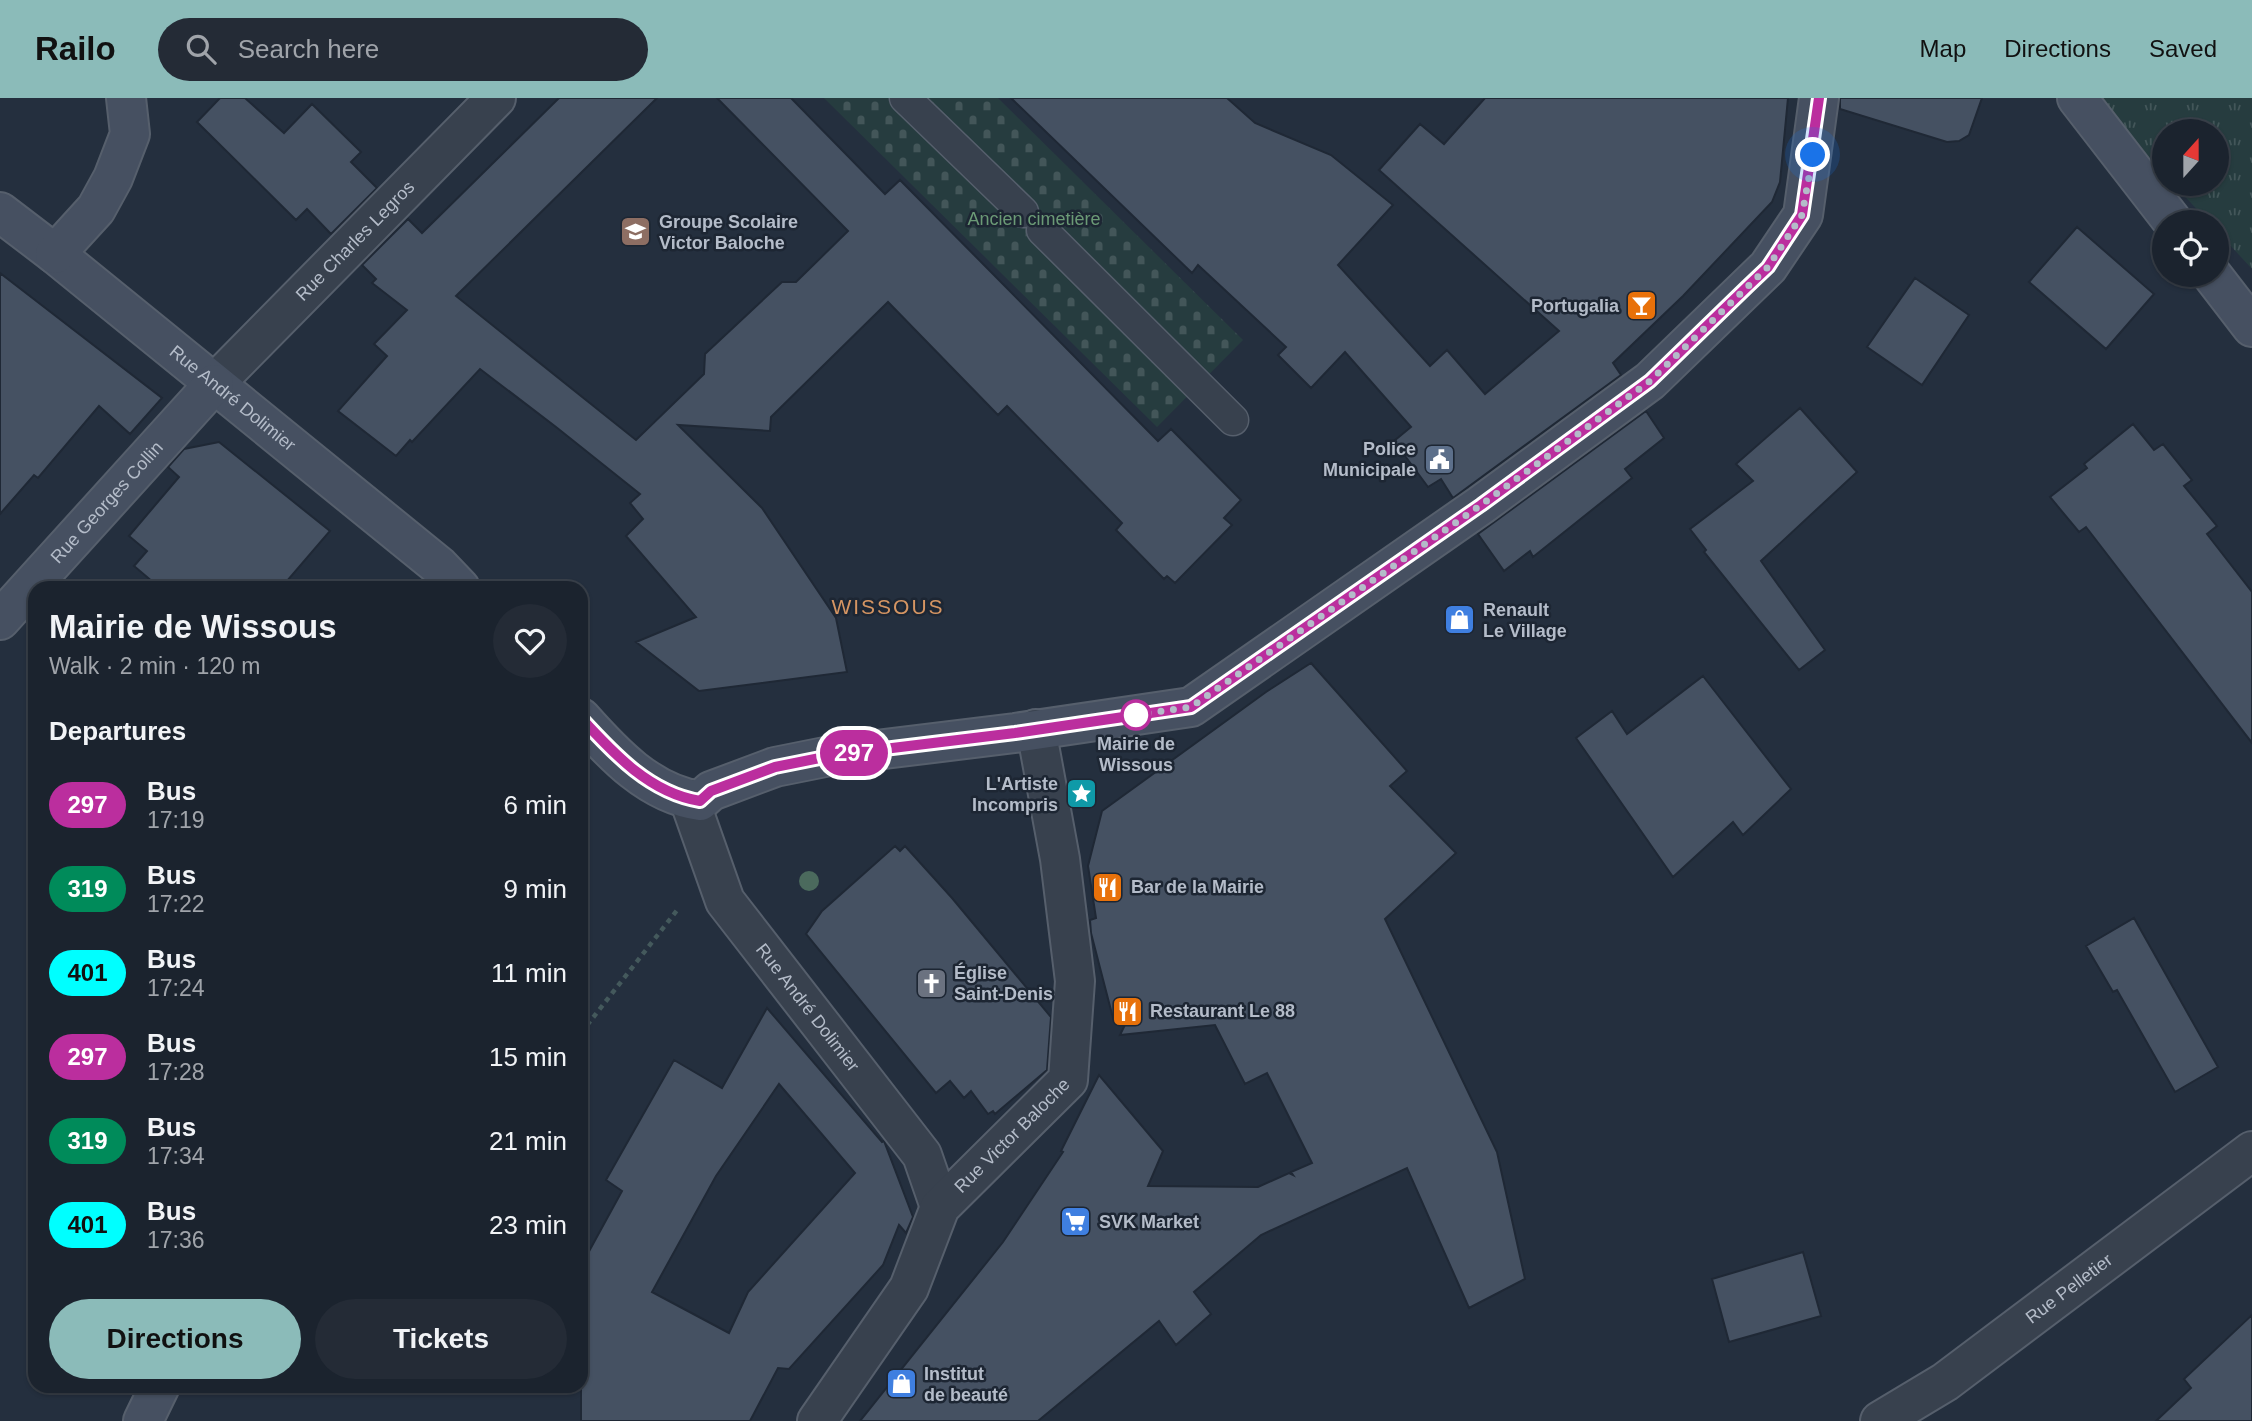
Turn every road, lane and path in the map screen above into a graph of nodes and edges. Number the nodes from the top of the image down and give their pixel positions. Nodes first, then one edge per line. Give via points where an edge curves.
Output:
1 (126, 98) edge
2 (496, 98) edge
3 (905, 98) edge
4 (1819, 98) edge
5 (2077, 98) edge
6 (2164, 210) edge
7 (0, 212) edge
8 (55, 254) junction
9 (2221, 287) edge
10 (2252, 327) edge
11 (214, 384) junction
12 (1233, 420) dead end
13 (36, 581) edge
14 (453, 581) edge
15 (28, 590) edge
16 (0, 621) edge
17 (1036, 729) junction
18 (588, 736) edge
19 (597, 759) edge
20 (689, 799) junction
21 (717, 877) junction
22 (588, 1024) edge
23 (2252, 1151) edge
24 (940, 1207) junction
25 (157, 1393) edge
26 (143, 1421) edge
27 (817, 1421) edge
28 (1880, 1421) edge

1 - 8 street via 130,134 113,178 96,209
2 - 11 street, Rue Charles Legros
3 - 12 lane
4 - 17 street via 1802,215 1768,267 1650,381 1191,707
5 - 6 street
7 - 8 street, Rue André Dolimier
8 - 11 street, Rue André Dolimier
9 - 10 street
11 - 13 street, Rue Georges Collin
11 - 14 street, Rue André Dolimier
15 - 16 street, Rue Georges Collin
17 - 20 street via 775,767 711,791 700,801
17 - 24 street, Rue Victor Baloche via 1060,859 1075,981 1068,1080
18 - 19 street
19 - 20 street
20 - 21 street, Rue André Dolimier
21 - 22 path via 678,908
21 - 24 street, Rue André Dolimier via 725,901 922,1154
23 - 28 street, Rue Pelletier via 1945,1381
24 - 27 street, Rue Victor Baloche via 909,1288
25 - 26 street

